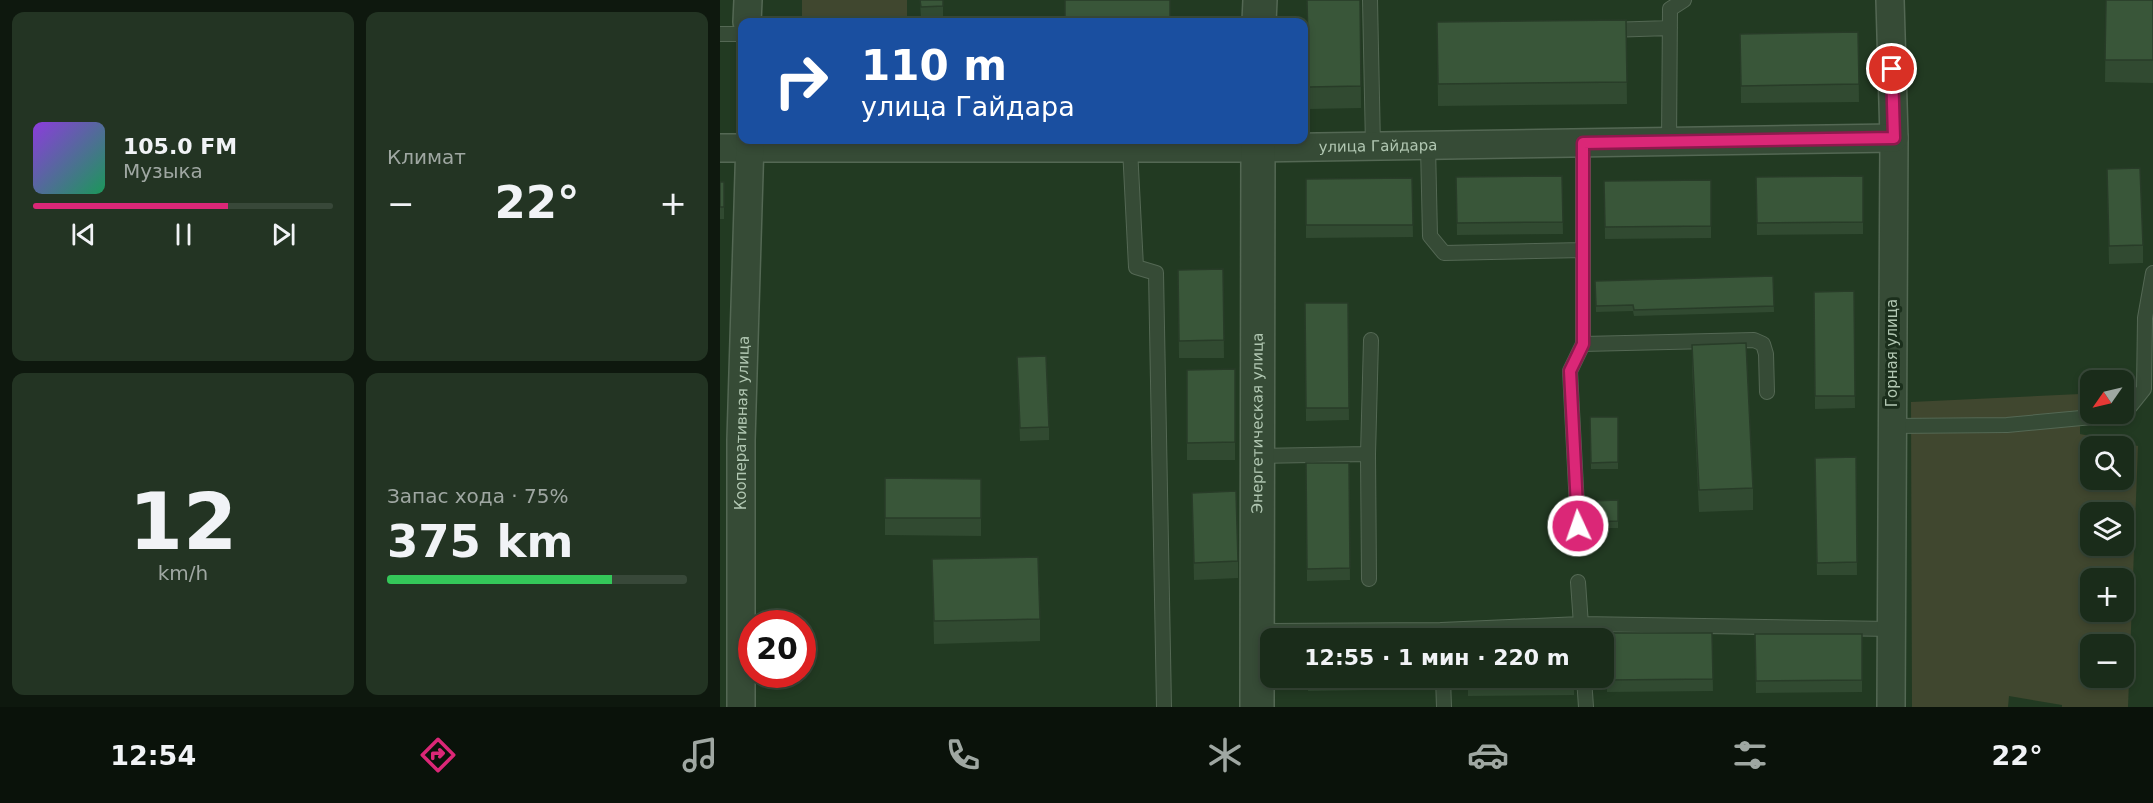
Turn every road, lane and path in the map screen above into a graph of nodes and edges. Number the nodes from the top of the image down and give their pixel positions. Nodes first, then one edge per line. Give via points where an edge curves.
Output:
1 (748, 0) edge
2 (1260, 0) edge
3 (1370, 0) edge
4 (1684, 0) edge
5 (1890, 0) edge
6 (747, 18) edge
7 (1259, 18) edge
8 (1670, 28) junction
9 (1599, 30) edge
10 (720, 34) edge
11 (738, 34) edge
12 (1894, 138) junction
13 (1669, 142) junction
14 (1583, 143) junction
15 (751, 144) edge
16 (1258, 144) edge
17 (1373, 146) junction
18 (1428, 146) junction
19 (720, 148) edge
20 (1130, 148) junction
21 (1583, 250) junction
22 (2153, 273) edge
23 (1371, 340) dead end
24 (1583, 344) junction
25 (1767, 392) dead end
26 (1892, 426) junction
27 (730, 440) edge
28 (1368, 454) junction
29 (1257, 456) junction
30 (1578, 526) dead end
31 (1369, 579) dead end
32 (1578, 582) dead end
33 (1581, 624) junction
34 (1530, 628) edge
35 (1581, 628) edge
36 (1891, 629) junction
37 (1257, 631) junction
38 (1260, 631) edge
39 (1443, 688) edge
40 (1585, 688) edge
41 (741, 707) edge
42 (1164, 707) edge
43 (1257, 707) edge
44 (1444, 707) edge
45 (1586, 707) edge
46 (1891, 707) edge

1 - 6 street
2 - 7 street
3 - 17 lane
4 - 8 lane via 1670,9
5 - 12 street, Горная улица
8 - 9 lane
8 - 13 lane
10 - 11 lane
12 - 13 street, улица Гайдара
12 - 26 street, Горная улица
13 - 14 street, улица Гайдара
14 - 18 street, улица Гайдара
14 - 21 lane
15 - 19 street, улица Гайдара
15 - 20 street, улица Гайдара
15 - 27 street, Кооперативная улица
16 - 17 street, улица Гайдара
16 - 20 street, улица Гайдара
16 - 29 street, Энергетическая улица
17 - 18 street, улица Гайдара
18 - 21 lane via 1430,236 1444,253
20 - 42 lane via 1136,267 1156,273
21 - 24 lane
22 - 26 lane via 2145,318 2144,389 2124,414 2007,425
23 - 28 lane
24 - 25 lane via 1754,340 1763,344 1767,354
24 - 30 lane via 1570,371
26 - 36 street, Горная улица
27 - 41 street, Кооперативная улица
28 - 29 lane
28 - 31 lane
29 - 37 street, Энергетическая улица
32 - 33 lane
33 - 34 lane
33 - 35 lane
33 - 36 lane
36 - 46 street, Горная улица
37 - 38 lane
37 - 43 street, Энергетическая улица
39 - 44 lane
40 - 45 lane

